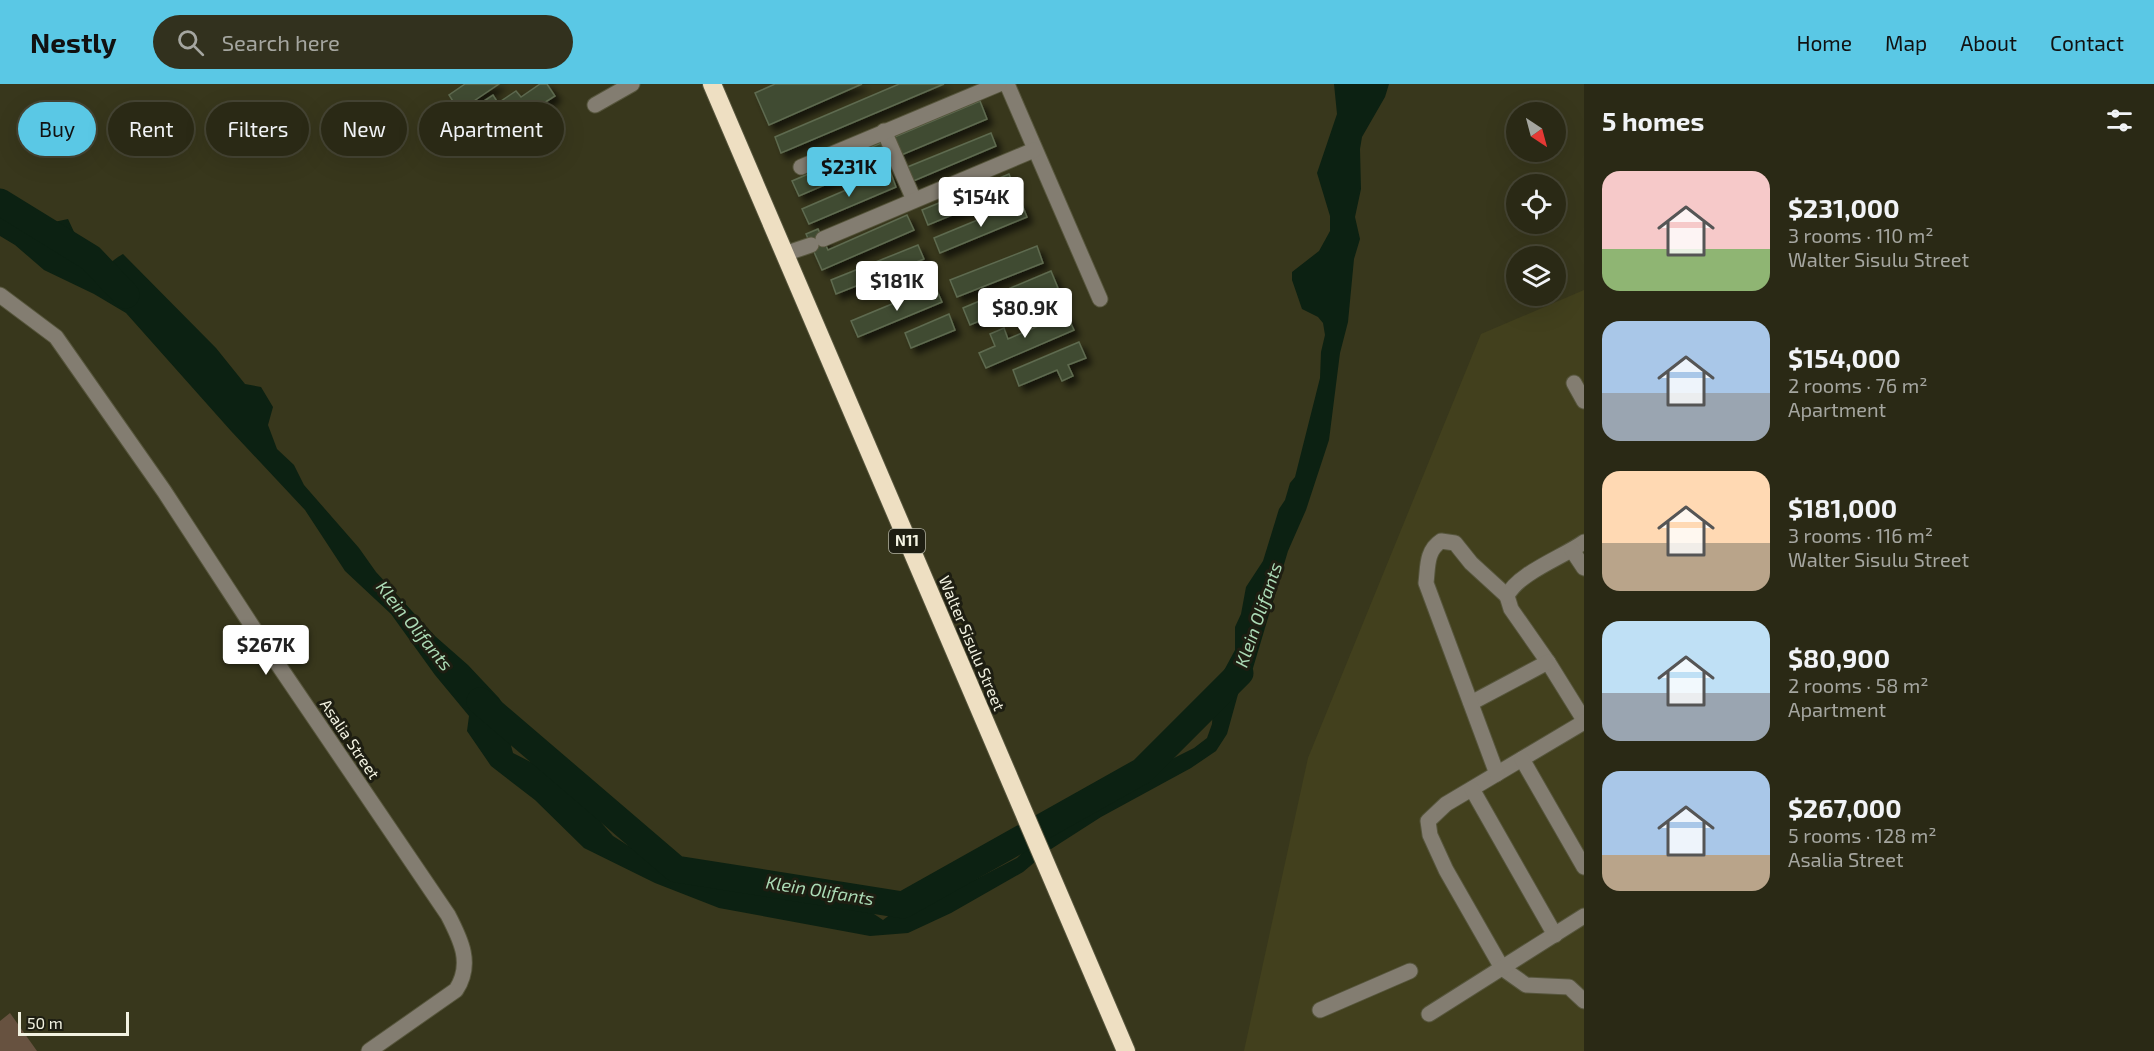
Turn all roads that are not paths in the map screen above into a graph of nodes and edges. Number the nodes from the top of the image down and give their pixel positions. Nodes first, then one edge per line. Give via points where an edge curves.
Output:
1 (632, 84) edge
2 (712, 84) edge
3 (999, 84) edge
4 (1007, 84) edge
5 (595, 105) dead end
6 (884, 131) junction
7 (1034, 150) junction
8 (801, 167) dead end
9 (914, 200) junction
10 (784, 254) junction
11 (0, 294) edge
12 (1100, 299) dead end
13 (1574, 383) dead end
14 (1584, 401) edge
15 (1578, 546) edge
16 (1584, 568) edge
17 (1507, 596) junction
18 (1548, 662) junction
19 (1471, 703) junction
20 (1584, 721) edge
21 (1522, 759) junction
22 (1497, 774) junction
23 (1472, 789) junction
24 (1584, 867) edge
25 (1584, 916) edge
26 (1555, 935) junction
27 (1502, 968) junction
28 (1410, 971) dead end
29 (1584, 1001) edge
30 (1320, 1010) dead end
31 (1429, 1014) dead end
32 (369, 1051) edge
33 (1126, 1051) edge

1 - 5 street
2 - 10 highway, Walter Sisulu Street / N11
3 - 6 street
4 - 7 street
6 - 8 street
6 - 9 street
7 - 9 street
7 - 12 street
9 - 10 street
10 - 33 highway, Walter Sisulu Street / N11
11 - 32 street, Asalia Street via 56,337 164,491 459,935 464,968 456,990
13 - 14 street
15 - 16 street
15 - 17 street via 1534,571
17 - 18 street via 1511,609
17 - 19 street via 1455,543 1441,541 1433,546 1426,583
18 - 19 street
18 - 20 street
19 - 22 street
20 - 21 street
21 - 22 street
21 - 24 street
22 - 23 street
23 - 26 street
23 - 27 street via 1446,804 1428,821 1430,835
25 - 26 street
26 - 27 street
27 - 29 street via 1526,985 1569,987
27 - 31 street
28 - 30 street

